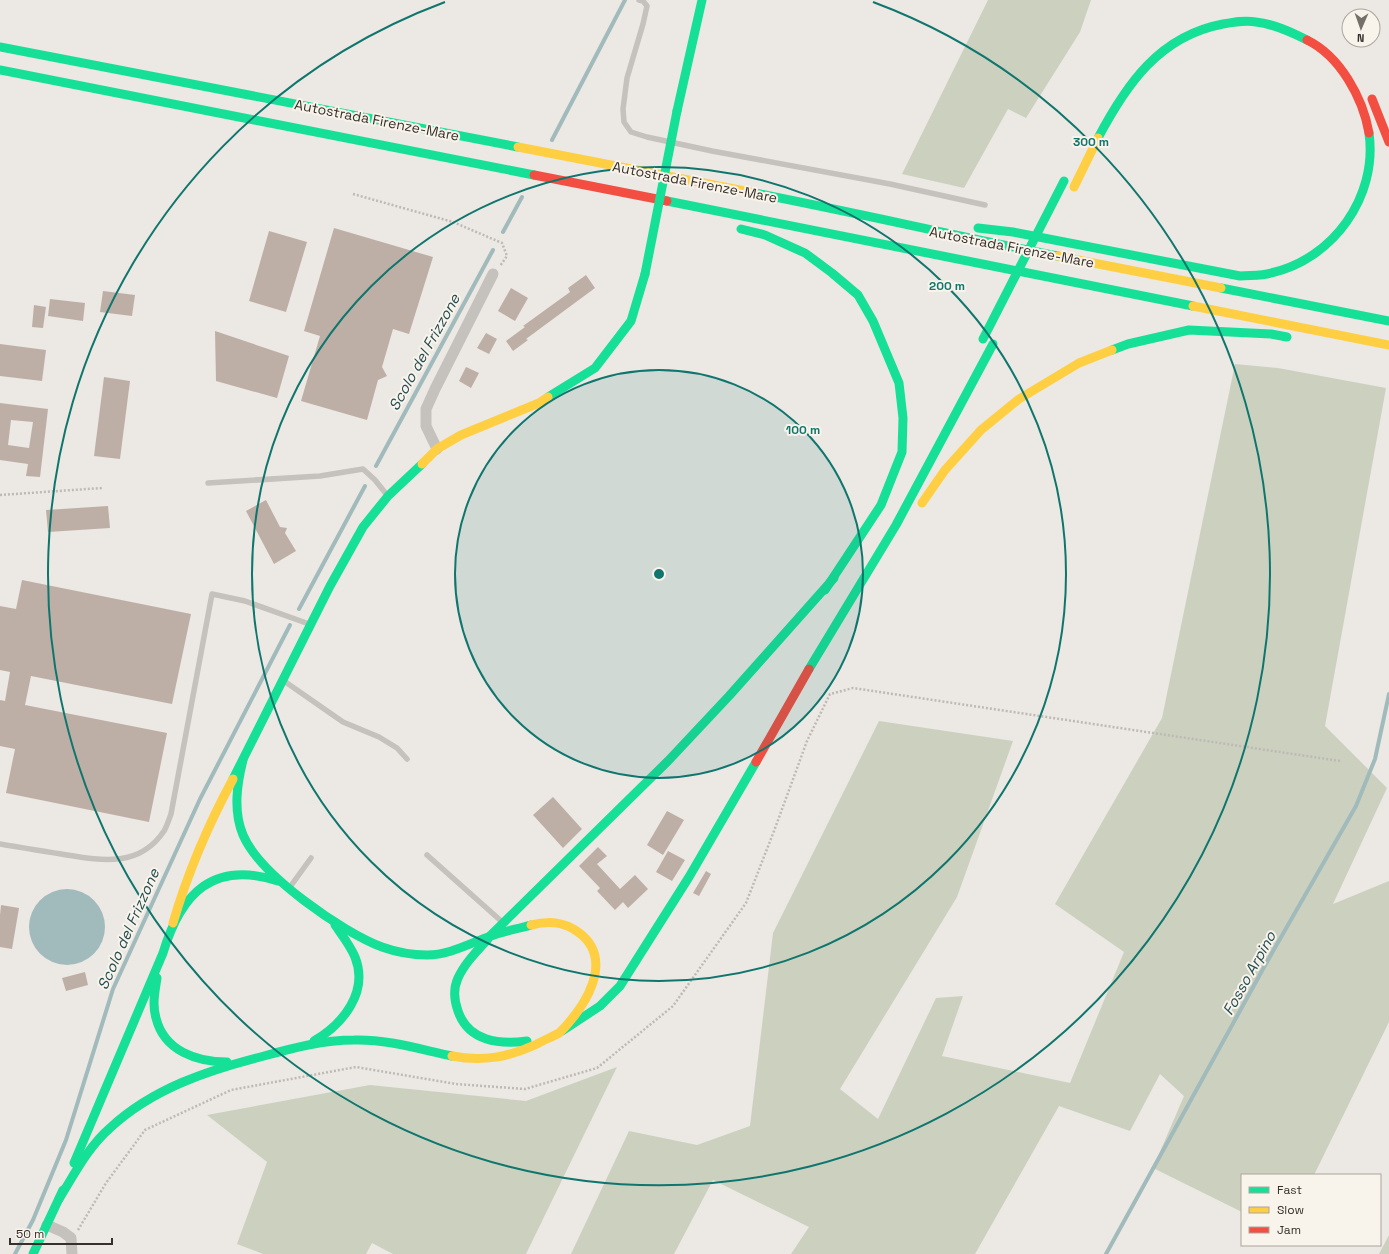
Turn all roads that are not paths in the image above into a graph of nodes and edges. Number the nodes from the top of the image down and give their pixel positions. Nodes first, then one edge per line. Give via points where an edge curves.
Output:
1 (639, 0) edge
2 (702, 0) edge
3 (0, 47) edge
4 (0, 70) edge
5 (1369, 92) dead end
6 (343, 137) junction
7 (1389, 142) edge
8 (1070, 170) dead end
9 (517, 181) dead end
10 (1073, 190) dead end
11 (985, 205) dead end
12 (826, 207) junction
13 (648, 209) dead end
14 (663, 212) dead end
15 (943, 223) dead end
16 (730, 226) dead end
17 (966, 226) dead end
18 (1053, 228) dead end
19 (493, 274) road end
20 (1025, 283) dead end
21 (1389, 321) edge
22 (1293, 338) dead end
23 (995, 341) dead end
24 (1389, 344) edge
25 (977, 349) dead end
26 (1374, 351) dead end
27 (1389, 354) edge
28 (437, 449) junction
29 (208, 483) dead end
30 (388, 496) junction
31 (891, 504) dead end
32 (916, 511) dead end
33 (908, 523) dead end
34 (825, 590) junction
35 (311, 625) junction
36 (834, 627) junction
37 (283, 680) junction
38 (407, 759) dead end
39 (244, 760) junction
40 (0, 844) edge
41 (428, 855) dead end
42 (311, 858) dead end
43 (287, 886) junction
44 (331, 919) junction
45 (173, 923) junction
46 (504, 923) junction
47 (490, 936) junction
48 (163, 953) junction
49 (562, 1031) junction
50 (553, 1036) junction
51 (305, 1046) junction
52 (240, 1062) junction
53 (60, 1199) junction
54 (47, 1225) junction
55 (33, 1254) edge
56 (72, 1254) edge

1 - 11 lane via 647,6 627,78 623,109 624,122 631,132 712,151 890,184
2 - 28 main road, bridge via 645,274 631,320 595,368 540,403 461,434
3 - 12 main road, Autostrada Firenze-Mare
4 - 6 main road, Autostrada Firenze-Mare
5 - 7 main road
6 - 9 main road
6 - 24 main road, Autostrada Firenze-Mare
8 - 25 main road, bridge
10 - 17 main road via 1128,87 1164,50 1186,35 1213,25 1245,21 1271,24 1301,36 1325,51 1350,82 1368,125 1371,153 1369,170 1355,210 1330,242 1305,259 1275,273 1240,276 1013,232
12 - 15 main road
12 - 21 main road, Autostrada Firenze-Mare via 970,239
13 - 14 main road
16 - 34 main road via 766,235 805,253 858,295 873,321 899,383 903,418 902,452 881,505
18 - 20 main road
19 - 28 street via 426,409 426,426
22 - 32 main road via 1271,334 1189,330 1128,344 1079,363 1018,399 981,430 945,470
23 - 36 main road via 900,519
26 - 27 main road
28 - 30 main road
29 - 30 lane via 320,476 363,469
30 - 35 main road via 363,527
31 - 34 main road via 876,528
33 - 36 main road
34 - 46 main road via 668,761
35 - 37 main road
35 - 40 lane via 245,601 212,594 171,814 164,830 152,844 136,854 118,860 100,860
36 - 49 main road via 689,877 620,986 599,1008
37 - 38 lane via 343,722 379,737 397,748
37 - 39 main road
39 - 43 main road via 236,790 246,843
39 - 45 main road via 228,787 197,853 182,890
41 - 46 lane
42 - 43 lane
43 - 44 main road
43 - 45 main road via 253,874 235,873 217,878 192,896
44 - 47 main road via 379,946 416,954 454,951
44 - 51 main road via 356,958 359,976 357,991 343,1020 325,1035
45 - 48 main road
46 - 47 main road
47 - 49 main road via 537,923 557,923 577,931 589,943 596,963 591,990
47 - 50 main road via 467,964 456,984 454,999 463,1023 478,1037 497,1043 518,1044
48 - 52 main road via 154,1009 162,1032 191,1058 209,1062
48 - 53 main road
49 - 50 main road
50 - 51 main road via 521,1051 493,1058 474,1059 366,1040
51 - 52 main road
52 - 53 main road via 175,1084 128,1112 107,1130 83,1161
53 - 54 main road
54 - 55 main road
54 - 56 street via 71,1238

